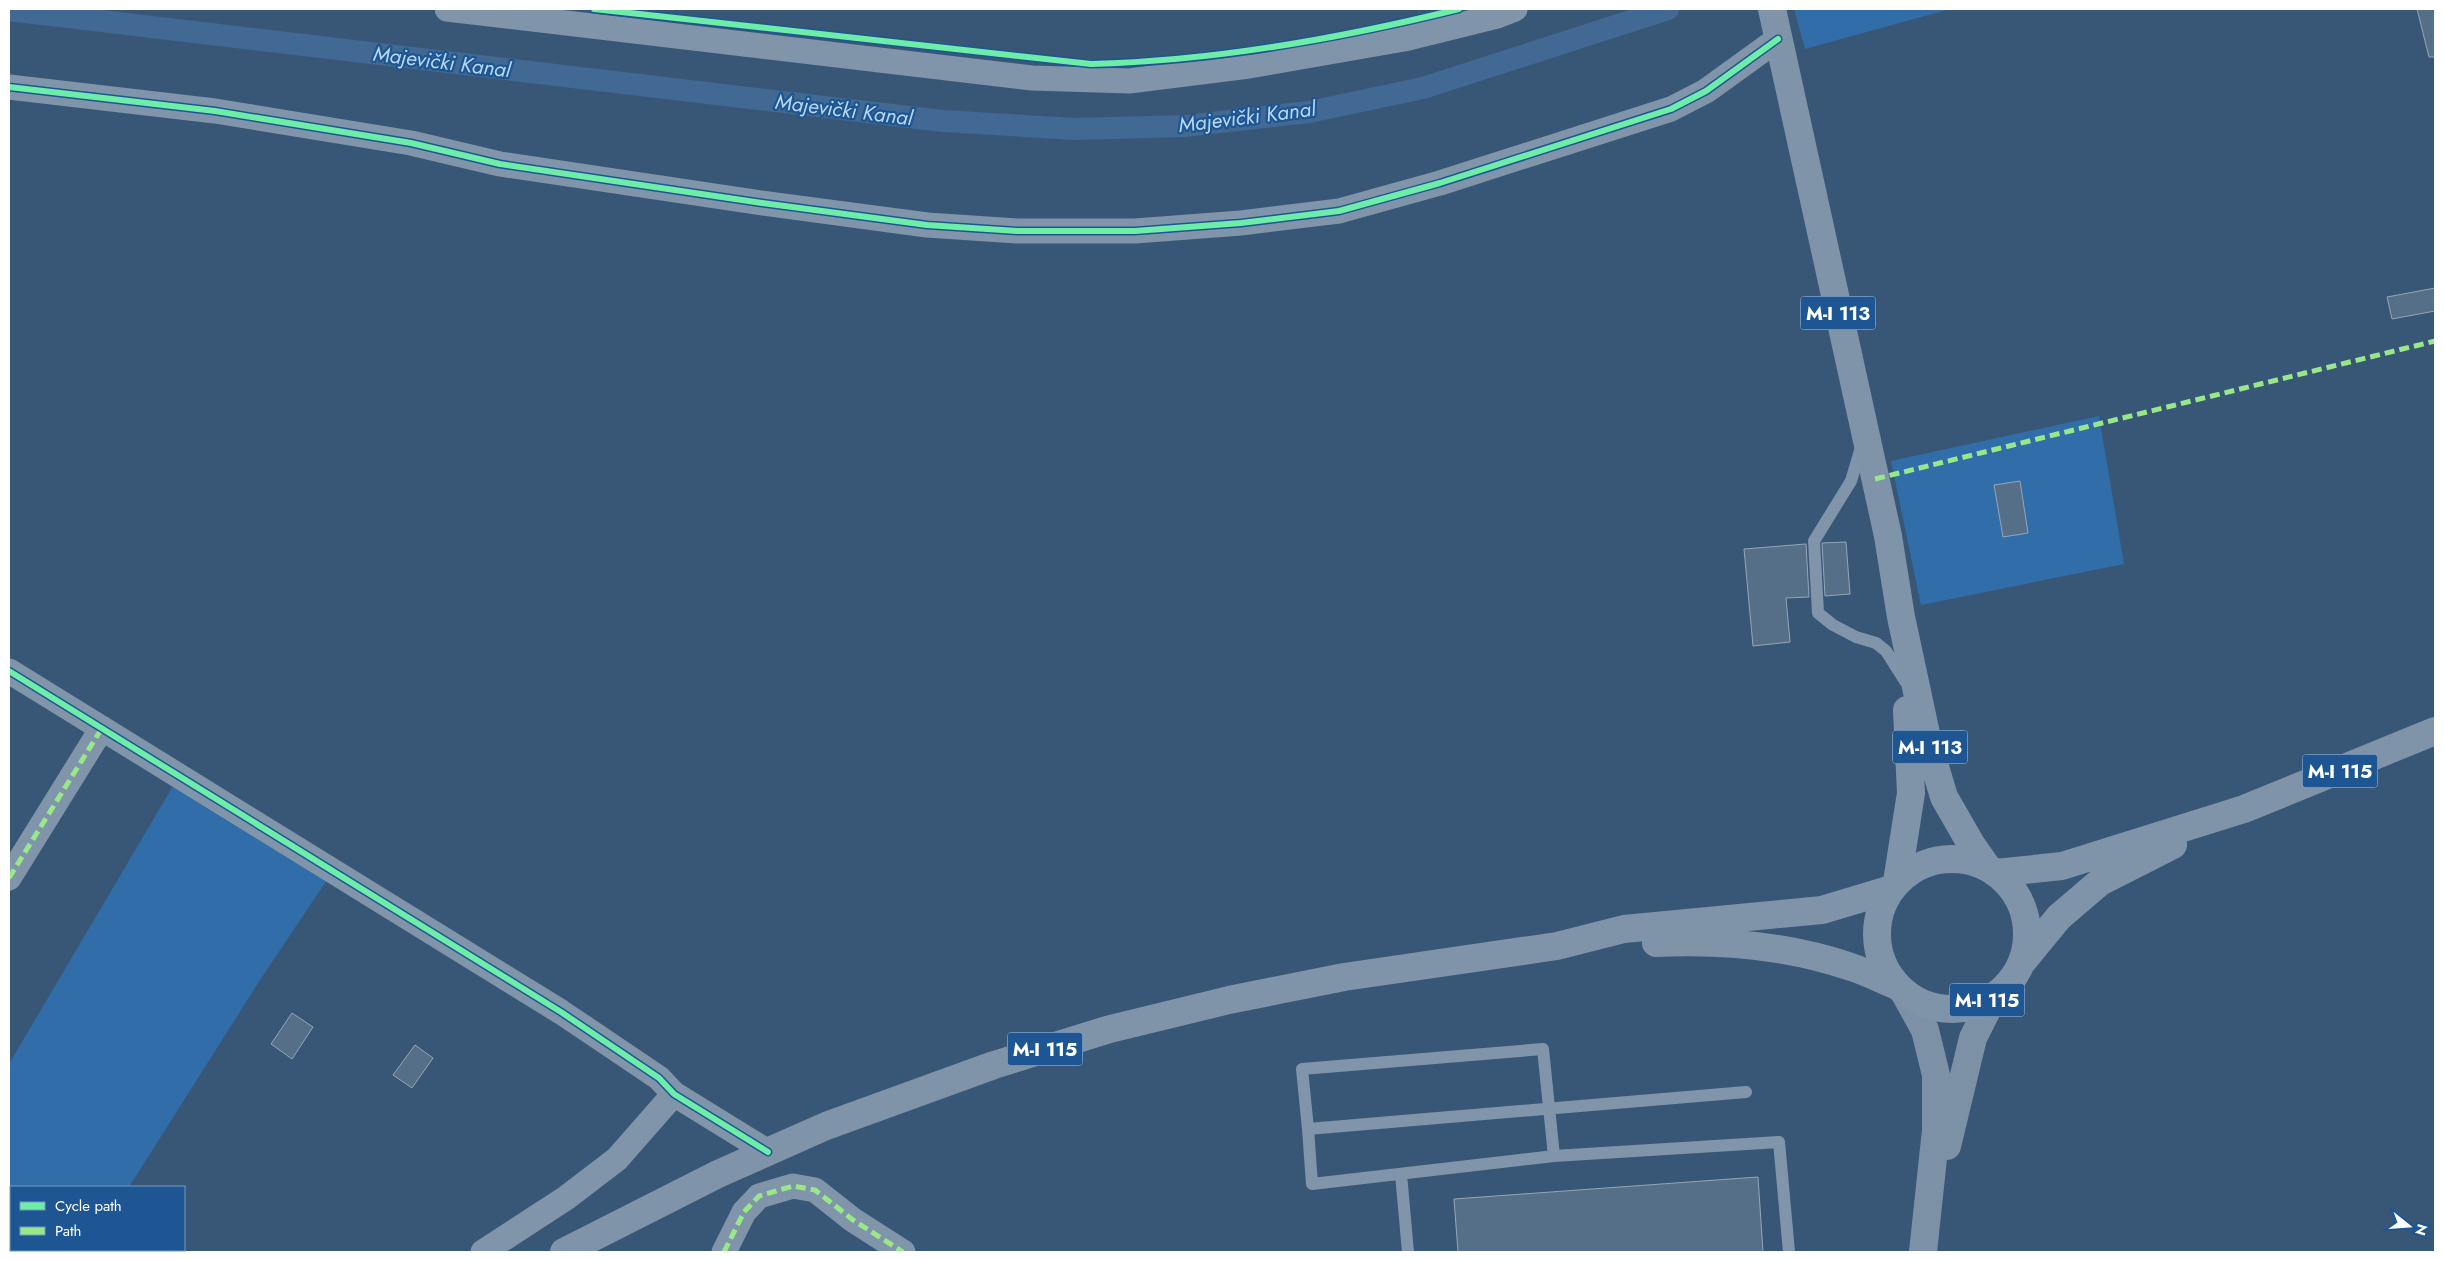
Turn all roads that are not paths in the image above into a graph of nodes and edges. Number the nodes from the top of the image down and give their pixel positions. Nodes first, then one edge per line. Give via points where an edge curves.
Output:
1 (447, 9) edge
2 (1515, 9) edge
3 (1772, 9) edge
4 (1778, 39) junction
5 (9, 87) edge
6 (1865, 435) junction
7 (1901, 617) junction
8 (9, 671) edge
9 (1905, 681) junction
10 (102, 728) junction
11 (2435, 731) edge
12 (2244, 809) junction
13 (1992, 870) junction
14 (9, 878) edge
15 (1894, 886) junction
16 (1557, 946) junction
17 (2022, 962) junction
18 (1901, 989) junction
19 (1994, 996) junction
20 (1746, 1092) dead end
21 (674, 1094) junction
22 (1549, 1107) junction
23 (1308, 1129) junction
24 (768, 1152) junction
25 (1554, 1156) junction
26 (1401, 1174) junction
27 (483, 1252) edge
28 (564, 1252) edge
29 (724, 1252) edge
30 (903, 1252) edge
31 (1408, 1252) edge
32 (1788, 1252) edge
33 (1923, 1252) edge

1 - 2 street via 1032,78 1129,81 1249,66 1404,39
3 - 4 main road, M-I 113
4 - 5 street via 1706,91 1671,108 1440,183 1339,211 1135,232 1017,231 908,222 500,164 411,143 215,111
4 - 6 main road, M-I 113
6 - 7 main road, M-I 113 via 1888,536
6 - 9 lane via 1851,481 1814,541 1818,612 1833,625 1876,643 1886,651
7 - 9 main road, M-I 113
7 - 13 main road, M-I 113 via 1928,743 1944,797 1971,844
8 - 10 street
9 - 15 main road, M-I 113 via 1911,793
10 - 14 street
10 - 21 street via 561,1012 659,1078
11 - 12 main road, M-I 115
12 - 13 main road, M-I 115 via 2062,866
12 - 17 main road, M-I 115 via 2100,882 2059,918
13 - 15 main road, M-I 115 via 1964,859 1940,859 1916,867
13 - 17 main road, M-I 115 via 2014,891 2024,913 2027,937
15 - 16 main road, M-I 115 via 1822,910 1624,930
15 - 18 main road, M-I 115 via 1882,907 1877,928 1885,969
16 - 18 main road, M-I 115 via 1686,942 1752,947 1806,954 1852,967
16 - 24 main road, M-I 115 via 1344,977 1110,1029 994,1065 826,1126
17 - 19 main road, M-I 115 via 2010,981
18 - 19 main road, M-I 115 via 1925,1004 1948,1009 1972,1007
18 - 33 main road via 1925,1030 1936,1075 1936,1130
19 - 33 main road via 1973,1038
20 - 22 lane
21 - 24 street
21 - 27 street via 617,1159 566,1198
22 - 23 lane
22 - 23 lane via 1543,1049 1302,1069
22 - 25 lane
23 - 26 lane via 1312,1184
24 - 28 main road, M-I 115
25 - 26 lane
25 - 32 lane via 1779,1142
26 - 31 lane
29 - 30 street via 744,1212 760,1196 793,1186 815,1190 853,1220

